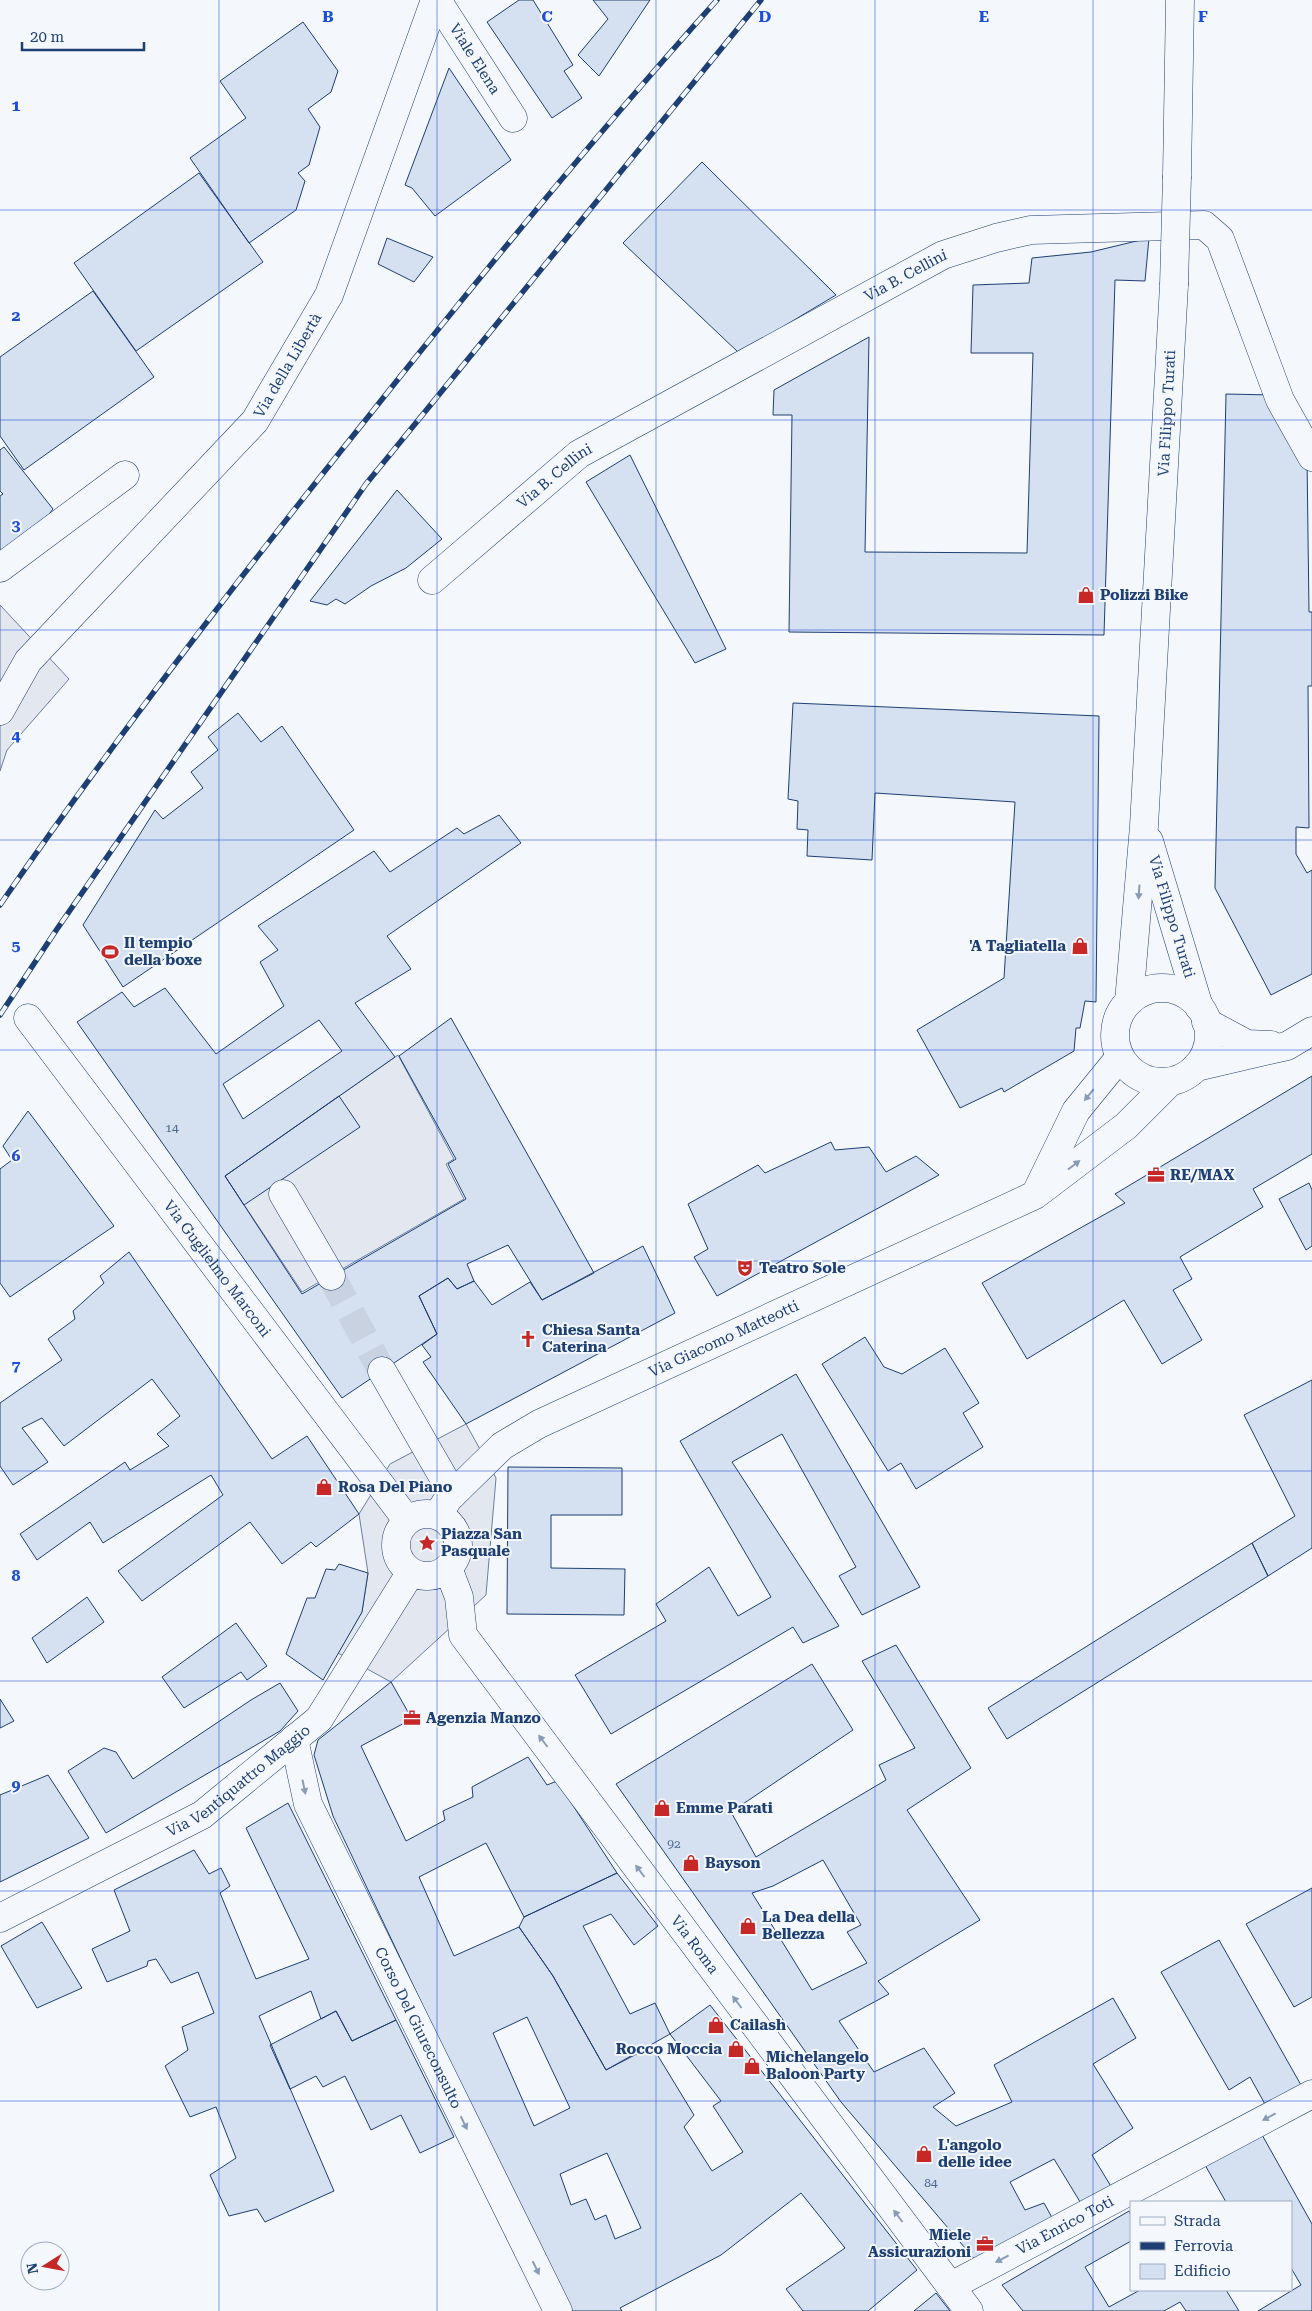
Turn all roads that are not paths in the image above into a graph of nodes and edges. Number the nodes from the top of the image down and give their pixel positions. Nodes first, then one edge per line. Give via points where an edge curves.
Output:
1 (436, 0) edge
2 (1180, 0) edge
3 (513, 118) dead end
4 (1312, 458) edge
5 (125, 475) dead end
6 (0, 568) edge
7 (432, 580) dead end
8 (28, 661) junction
9 (0, 674) edge
10 (0, 711) edge
11 (1144, 826) junction
12 (1129, 1002) junction
13 (1203, 1014) junction
14 (28, 1018) dead end
15 (1312, 1031) edge
16 (1288, 1046) junction
17 (1120, 1057) junction
18 (1196, 1067) junction
19 (1170, 1082) junction
20 (283, 1194) dead end
21 (1035, 1195) junction
22 (331, 1276) tunnel mouth
23 (382, 1371) tunnel mouth
24 (445, 1505) junction
25 (407, 1520) junction
26 (448, 1568) junction
27 (411, 1572) junction
28 (294, 1740) junction
29 (0, 1918) edge
30 (1312, 2094) edge
31 (951, 2286) junction
32 (558, 2311) edge
33 (969, 2311) edge

1 - 3 street, Viale Elena
1 - 8 street, Via della Libertà via 329,294 255,421
2 - 11 street, Via Filippo Turati, bridge via 1174,285
4 - 7 street, Via B. Cellini via 1280,400 1220,239 1204,225 1032,230 943,255 579,454
5 - 6 street
8 - 9 street
8 - 10 street
11 -> 12 street, Via Filippo Turati
11 - 13 street, Via Filippo Turati
12 - 13 street via 1141,993 1173,990 1188,996
12 - 17 street via 1115,1028 1115,1043
13 - 16 street via 1247,1044
13 - 18 street via 1209,1038 1205,1054
14 - 25 street, Via Guglielmo Marconi
15 - 16 street
16 - 18 street
17 - 19 street via 1141,1078
17 -> 21 street via 1076,1112
18 - 19 street via 1184,1077
21 -> 19 street, Via Giacomo Matteotti via 1126,1126
20 - 22 street
21 - 24 street, Via Giacomo Matteotti via 538,1424 502,1446
23 - 24 street
24 - 25 street
24 - 26 street via 448,1521 458,1540 454,1560
25 - 27 street via 400,1528 395,1548 398,1558
26 - 27 street via 430,1576
31 -> 26 street, Via Roma via 463,1635 459,1597
27 - 28 street, Via Ventiquattro Maggio via 318,1719
28 - 29 street, Via Ventiquattro Maggio via 202,1815
28 -> 32 street, Corso Del Giureconsulto via 308,1804
30 -> 31 street, Via Enrico Toti
31 - 33 street, Via Roma

